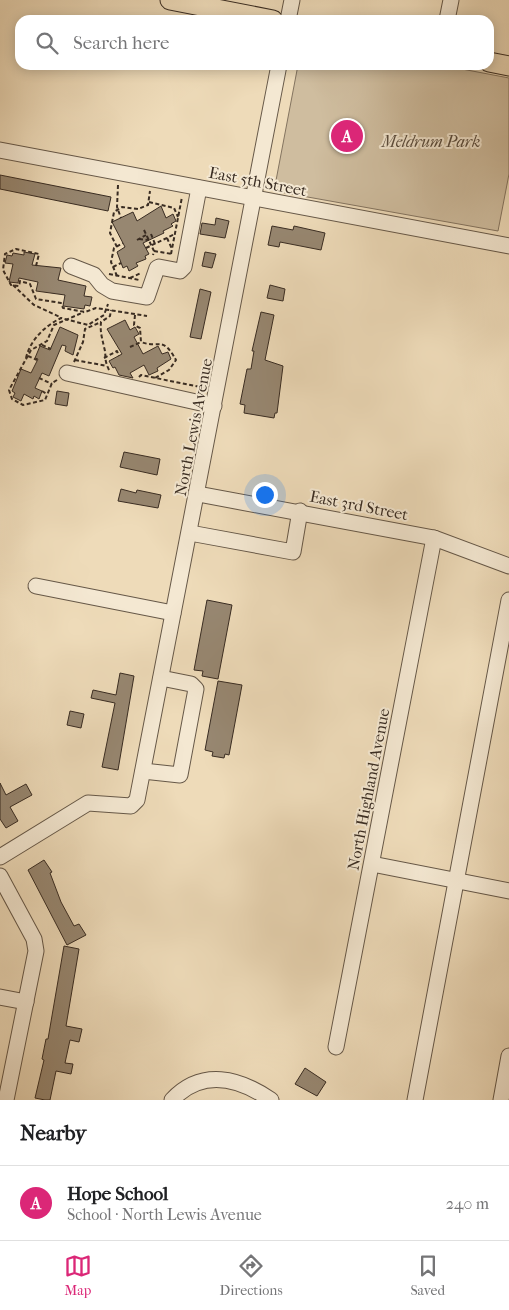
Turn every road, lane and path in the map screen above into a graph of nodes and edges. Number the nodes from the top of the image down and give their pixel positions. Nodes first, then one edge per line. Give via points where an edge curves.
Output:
1 (170, 0) edge
2 (292, 0) edge
3 (451, 0) edge
4 (246, 15) edge
5 (289, 15) edge
6 (448, 15) edge
7 (494, 63) edge
8 (509, 66) edge
9 (278, 70) edge
10 (0, 150) edge
11 (118, 185) dead end
12 (199, 188) junction
13 (150, 191) dead end
14 (182, 196) dead end
15 (254, 199) junction
16 (148, 202) junction
17 (118, 209) junction
18 (178, 217) junction
19 (121, 218) dead end
20 (144, 230) dead end
21 (150, 234) dead end
22 (175, 234) junction
23 (146, 235) junction
24 (167, 238) junction
25 (149, 240) junction
26 (123, 243) dead end
27 (155, 244) junction
28 (117, 246) junction
29 (152, 246) junction
30 (509, 246) edge
31 (146, 248) dead end
32 (172, 249) junction
33 (154, 251) junction
34 (179, 255) junction
35 (153, 259) dead end
36 (121, 263) dead end
37 (36, 266) dead end
38 (70, 266) dead end
39 (113, 267) junction
40 (109, 274) dead end
41 (117, 276) junction
42 (130, 278) junction
43 (13, 285) junction
44 (112, 291) junction
45 (106, 309) junction
46 (111, 310) junction
47 (84, 312) junction
48 (135, 314) junction
49 (147, 316) dead end
50 (61, 318) junction
51 (67, 320) junction
52 (101, 322) junction
53 (47, 341) junction
54 (141, 342) junction
55 (40, 344) junction
56 (45, 347) junction
57 (130, 347) dead end
58 (51, 349) dead end
59 (28, 356) junction
60 (120, 356) dead end
61 (103, 358) junction
62 (37, 360) dead end
63 (24, 365) junction
64 (107, 366) junction
65 (70, 369) junction
66 (39, 378) dead end
67 (155, 378) dead end
68 (52, 384) junction
69 (115, 384) junction
70 (42, 392) dead end
71 (47, 394) junction
72 (214, 406) junction
73 (198, 494) junction
74 (300, 512) junction
75 (190, 533) junction
76 (434, 538) junction
77 (509, 566) edge
78 (36, 586) dead end
79 (509, 600) edge
80 (173, 612) junction
81 (160, 678) junction
82 (143, 770) junction
83 (0, 857) edge
84 (372, 864) junction
85 (0, 876) edge
86 (456, 880) junction
87 (509, 891) edge
88 (0, 997) edge
89 (26, 1002) junction
90 (336, 1047) dead end
91 (509, 1056) edge
92 (6, 1100) edge
93 (172, 1100) edge
94 (271, 1100) edge
95 (415, 1100) edge
96 (501, 1100) edge

1 - 4 main road
2 - 5 street
3 - 6 street
7 - 8 main road
9 - 15 street, North Lewis Avenue
10 - 12 street, East 5th Street
11 - 17 path
12 - 15 street, East 5th Street
12 - 34 street
13 - 16 path
14 - 18 path
15 - 30 street, East 5th Street
15 - 72 street, North Lewis Avenue
16 - 17 path via 138,209 122,206
16 - 18 path via 174,208
17 - 19 path
17 - 28 path via 114,212 110,233
18 - 22 path
20 - 23 path
21 - 27 path
22 - 24 path
22 - 32 path
23 - 25 path
23 - 25 path via 138,240
24 - 27 path
24 - 32 path
25 - 29 path
26 - 28 path
27 - 29 path
28 - 39 path via 111,262
29 - 31 path
29 - 33 path
32 - 34 path
33 - 34 path
33 - 35 path
34 - 44 street via 184,267 180,271 157,268 147,297
36 - 39 path
37 - 43 path via 39,254 16,249 5,254 3,270
38 - 44 street via 94,275 102,286
39 - 41 path
40 - 41 path
41 - 42 path
42 - 42 path via 144,271 142,281
43 - 47 path via 19,286 20,281 30,284 36,298
43 - 50 path via 34,305
44 - 45 path
45 - 46 path
45 - 47 path
45 - 51 path via 104,315 88,325
46 - 48 path
46 - 52 path via 110,316
47 - 51 path
48 - 49 path
48 - 54 path via 134,325 140,328
50 - 51 path
50 - 63 path via 50,323 28,346
51 - 53 path via 54,325
52 - 61 path via 100,338 105,348
52 - 65 path via 85,329 83,342
53 - 55 path
53 - 56 path
54 - 57 path
54 - 67 path via 162,343 176,360 169,370
55 - 56 path
55 - 59 path
56 - 58 path
59 - 62 path
59 - 63 path
60 - 61 path via 117,351
61 - 64 path
63 - 71 path via 19,368 9,390 12,399 23,405 45,400
64 - 65 path
64 - 69 path
65 - 68 path
65 - 69 street
66 - 68 path
68 - 71 path
69 - 72 street
70 - 71 path
72 - 73 street, North Lewis Avenue
73 - 74 street, East 3rd Street
73 - 75 street, North Lewis Avenue
74 - 75 street via 293,552
74 - 76 street, East 3rd Street
75 - 80 street, North Lewis Avenue
76 - 77 street, East 3rd Street
76 - 84 street, North Highland Avenue
78 - 80 street
79 - 86 street
80 - 81 street, North Lewis Avenue
81 - 82 street, North Lewis Avenue
81 - 82 street via 191,684 196,689 180,775
82 - 83 street, North Lewis Avenue via 135,804 82,805
84 - 86 street
84 - 90 street, North Highland Avenue
85 - 89 street via 35,944
86 - 87 street
86 - 95 street
88 - 89 street
89 - 92 street
91 - 96 street
93 - 94 street via 194,1085 220,1079 247,1085

